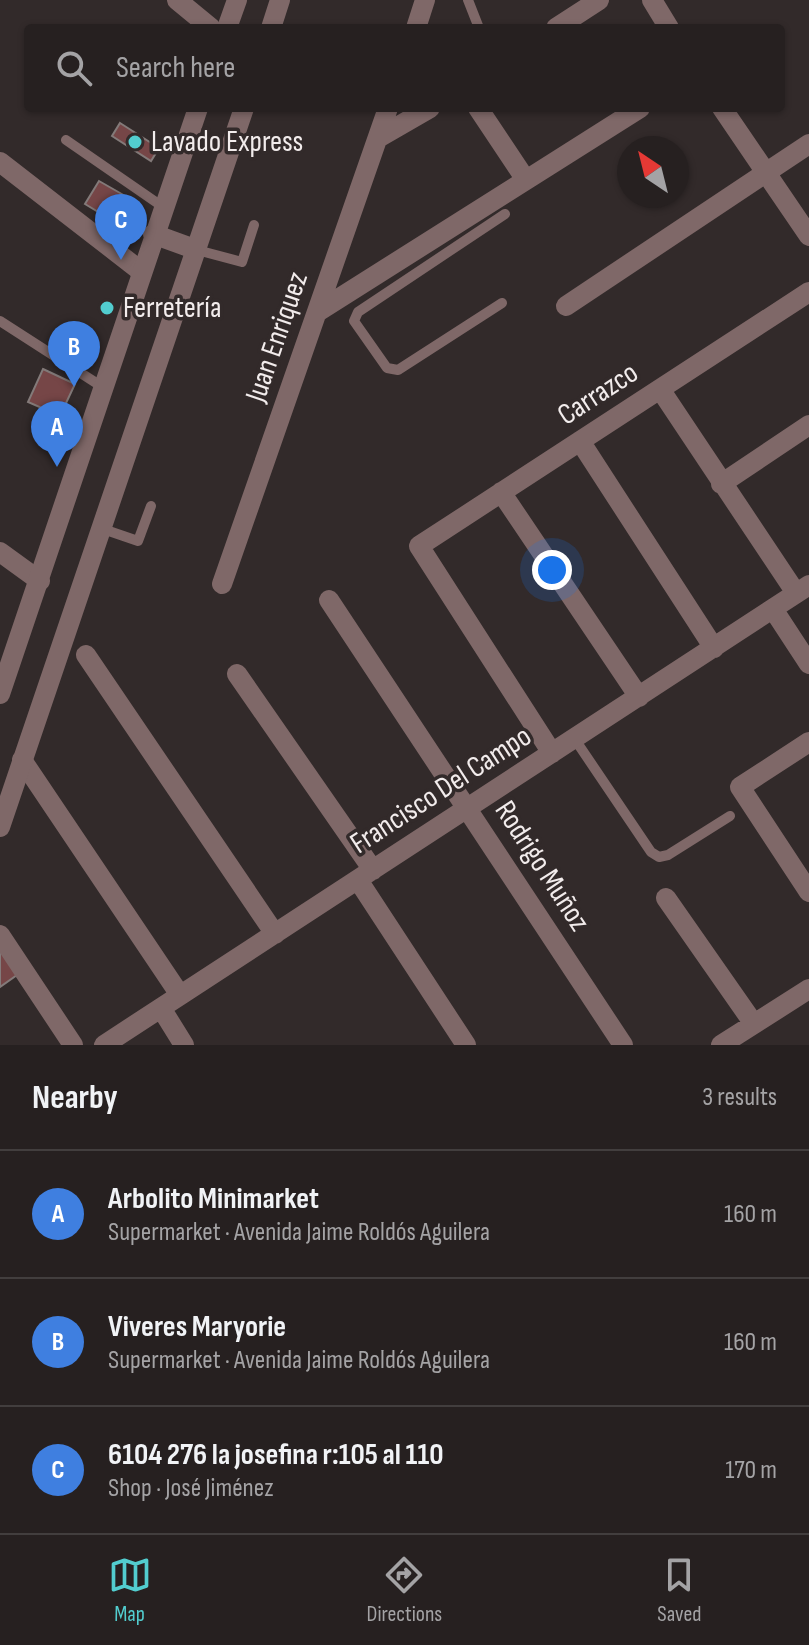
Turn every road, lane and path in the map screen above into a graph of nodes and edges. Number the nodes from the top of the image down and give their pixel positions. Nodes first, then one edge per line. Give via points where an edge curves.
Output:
1 (177, 0) edge
2 (237, 0) edge
3 (280, 0) edge
4 (425, 0) edge
5 (468, 0) edge
6 (599, 0) edge
7 (652, 0) edge
8 (206, 24) edge
9 (228, 24) edge
10 (272, 24) edge
11 (417, 24) edge
12 (477, 24) edge
13 (562, 24) edge
14 (667, 24) edge
15 (197, 112) edge
16 (243, 112) edge
17 (387, 112) edge
18 (423, 112) edge
19 (481, 112) edge
20 (634, 112) edge
21 (725, 112) edge
22 (378, 138) junction
23 (66, 140) dead end
24 (809, 144) edge
25 (0, 162) edge
26 (768, 172) junction
27 (526, 180) junction
28 (163, 207) junction
29 (505, 214) dead end
30 (254, 225) dead end
31 (153, 234) junction
32 (809, 236) edge
33 (197, 250) junction
34 (142, 272) junction
35 (809, 292) edge
36 (502, 303) dead end
37 (566, 306) dead end
38 (319, 311) junction
39 (0, 321) edge
40 (104, 388) junction
41 (660, 389) junction
42 (809, 425) edge
43 (580, 441) junction
44 (721, 484) junction
45 (501, 492) junction
46 (151, 506) dead end
47 (100, 528) junction
48 (0, 552) edge
49 (40, 581) junction
50 (222, 584) dead end
51 (802, 589) edge
52 (329, 600) dead end
53 (773, 609) junction
54 (714, 648) junction
55 (86, 655) dead end
56 (809, 664) edge
57 (237, 674) dead end
58 (0, 694) edge
59 (639, 697) junction
60 (574, 738) junction
61 (809, 742) edge
62 (552, 753) junction
63 (22, 760) junction
64 (469, 808) junction
65 (730, 816) dead end
66 (0, 827) edge
67 (365, 875) junction
68 (809, 892) edge
69 (666, 898) dead end
70 (275, 934) junction
71 (0, 935) edge
72 (809, 989) edge
73 (180, 995) junction
74 (161, 1008) junction
75 (754, 1024) junction
76 (73, 1045) edge
77 (104, 1045) edge
78 (184, 1045) edge
79 (466, 1045) edge
80 (623, 1045) edge
81 (721, 1045) edge

1 - 8 street
2 - 9 street
3 - 10 street
4 - 11 street
5 - 12 lane
6 - 13 street
7 - 14 street
15 - 28 street
16 - 33 street
17 - 22 street, Juan Enriquez
18 - 22 street
19 - 27 street
20 - 27 street
21 - 26 street
22 - 38 street, Juan Enriquez
23 - 28 lane
24 - 26 street
25 - 34 street
26 - 32 street
26 - 37 street
27 - 38 street
28 - 31 street
29 - 36 lane via 358,312 354,321 387,368 398,370
30 - 33 lane via 242,262
31 - 33 street
31 - 34 street
33 - 47 street
34 - 40 street
35 - 41 street, Carrazco
38 - 50 street, Juan Enriquez
39 - 40 lane
40 - 49 street
41 - 43 street, Carrazco
41 - 44 street
42 - 44 street
43 - 45 street, Carrazco
43 - 54 street
44 - 51 street
45 - 59 street
45 - 62 street, Carrazco via 419,546
46 - 47 lane via 138,541
47 - 63 street
48 - 49 street
49 - 58 street
51 - 53 street, Francisco Del Campo
52 - 64 street, Rodrigo Muñoz
53 - 54 street, Francisco Del Campo
53 - 56 street
54 - 59 street, Francisco Del Campo
55 - 70 street
57 - 67 street
59 - 60 street, Francisco Del Campo
60 - 62 street, Francisco Del Campo
60 - 65 lane via 659,857
61 - 68 street via 740,787
62 - 64 street, Francisco Del Campo
63 - 66 street
63 - 73 street
64 - 67 street, Francisco Del Campo
64 - 80 street, Rodrigo Muñoz
67 - 70 street, Francisco Del Campo
67 - 79 street
69 - 75 street
70 - 73 street, Francisco Del Campo
71 - 76 street
72 - 75 street
73 - 74 street, Francisco Del Campo
74 - 77 street, Francisco Del Campo
74 - 78 street
75 - 81 street

